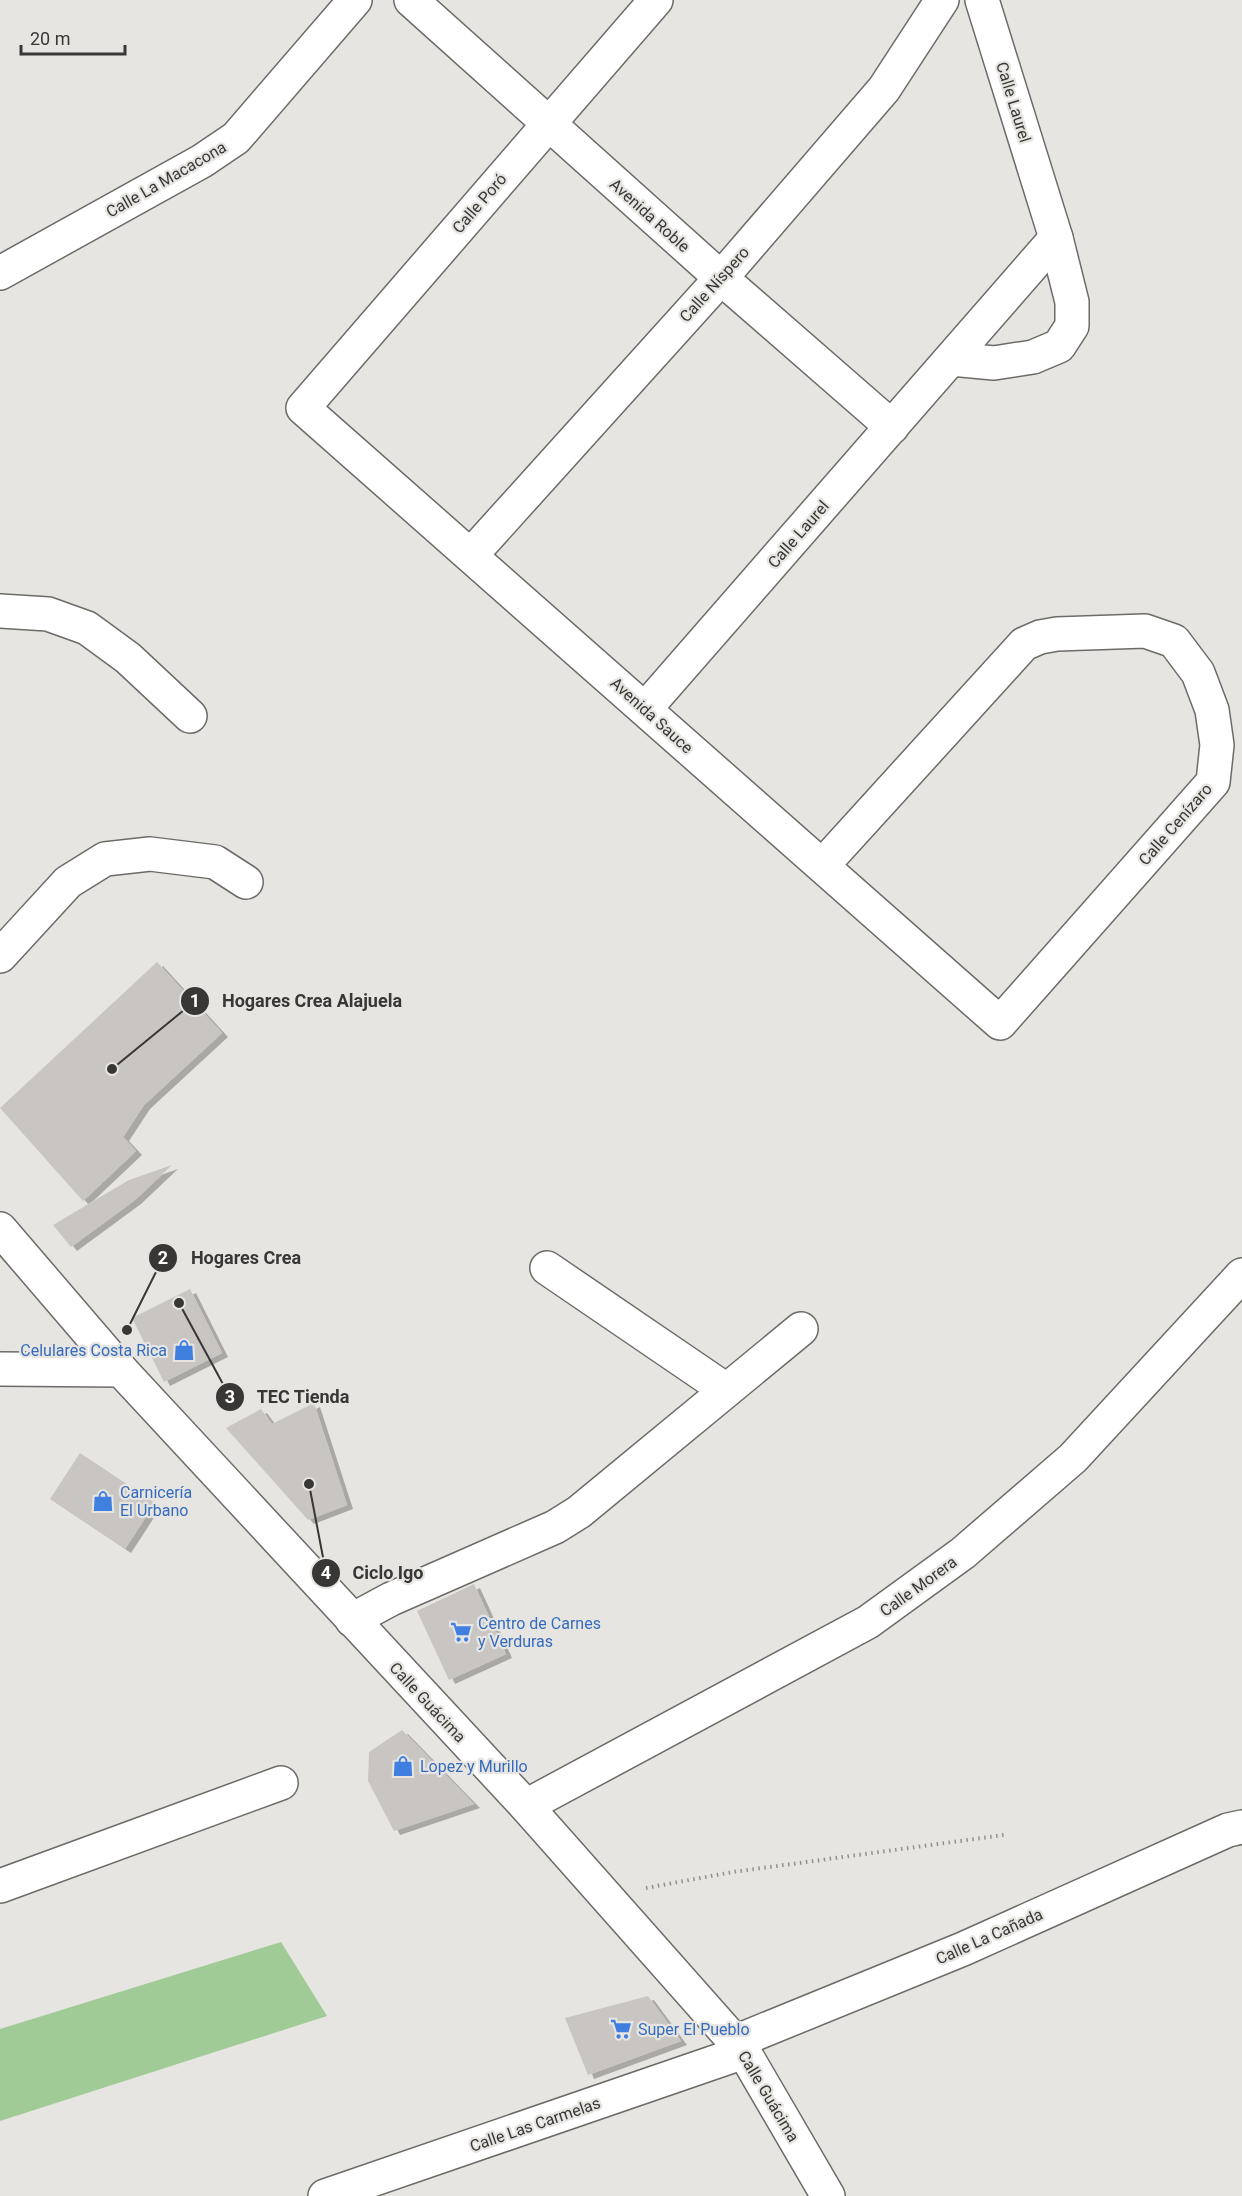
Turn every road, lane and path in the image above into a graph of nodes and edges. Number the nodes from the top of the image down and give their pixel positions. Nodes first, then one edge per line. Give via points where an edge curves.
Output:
1 (355, 0) edge
2 (411, 0) edge
3 (656, 0) edge
4 (942, 0) edge
5 (982, 0) edge
6 (548, 123) junction
7 (1056, 238) junction
8 (0, 273) edge
9 (721, 278) junction
10 (951, 359) junction
11 (303, 408) joint
12 (892, 427) junction
13 (471, 555) junction
14 (0, 611) edge
15 (645, 710) junction
16 (190, 716) dead end
17 (822, 866) junction
18 (246, 882) dead end
19 (0, 956) edge
20 (1000, 1023) joint
21 (0, 1229) edge
22 (547, 1268) dead end
23 (1242, 1275) edge
24 (801, 1329) dead end
25 (0, 1369) edge
26 (121, 1370) junction
27 (726, 1390) junction
28 (352, 1620) junction
29 (281, 1783) dead end
30 (526, 1806) junction
31 (1242, 1827) edge
32 (1004, 1834) dead end
33 (0, 1886) edge
34 (606, 1896) junction
35 (740, 2047) junction
36 (325, 2196) edge
37 (828, 2196) edge

1 - 8 street, Calle La Macacona via 236,138 202,161
2 - 6 street, Avenida Roble
3 - 6 street, Calle Poró
4 - 9 street, Calle Níspero via 884,89
5 - 7 street, Calle Laurel
6 - 9 street, Avenida Roble
6 - 11 street, Calle Poró
7 - 10 street, Calle Laurel
7 - 10 street, Calle Laurel via 1072,302 1072,326 1059,346 1033,357 994,363
9 - 12 street, Avenida Roble
9 - 13 street, Calle Níspero
10 - 12 street, Calle Laurel
11 - 13 street, Avenida Sauce
12 - 15 street, Calle Laurel
13 - 15 street, Avenida Sauce
14 - 16 street via 48,614 87,628 128,658
15 - 17 street, Avenida Sauce
17 - 20 street, Avenida Sauce
17 - 20 street, Calle Cenízaro via 1024,644 1057,634 1145,631 1174,641 1198,673 1212,710 1217,745 1213,783
18 - 19 street via 215,862 150,854 105,860 68,882
21 - 26 street, Calle Guácima
22 - 27 street
23 - 30 street, Calle Morera via 1073,1458 963,1553 868,1622
24 - 27 street
25 - 26 street
26 - 28 street, Calle Guácima
27 - 28 street via 555,1527
28 - 30 street, Calle Guácima
29 - 33 street
30 - 34 street, Calle Guácima
31 - 35 street, Calle La Cañada
32 - 34 path via 733,1872
34 - 35 street, Calle Guácima
35 - 36 street, Calle Las Carmelas
35 - 37 street, Calle Guácima

